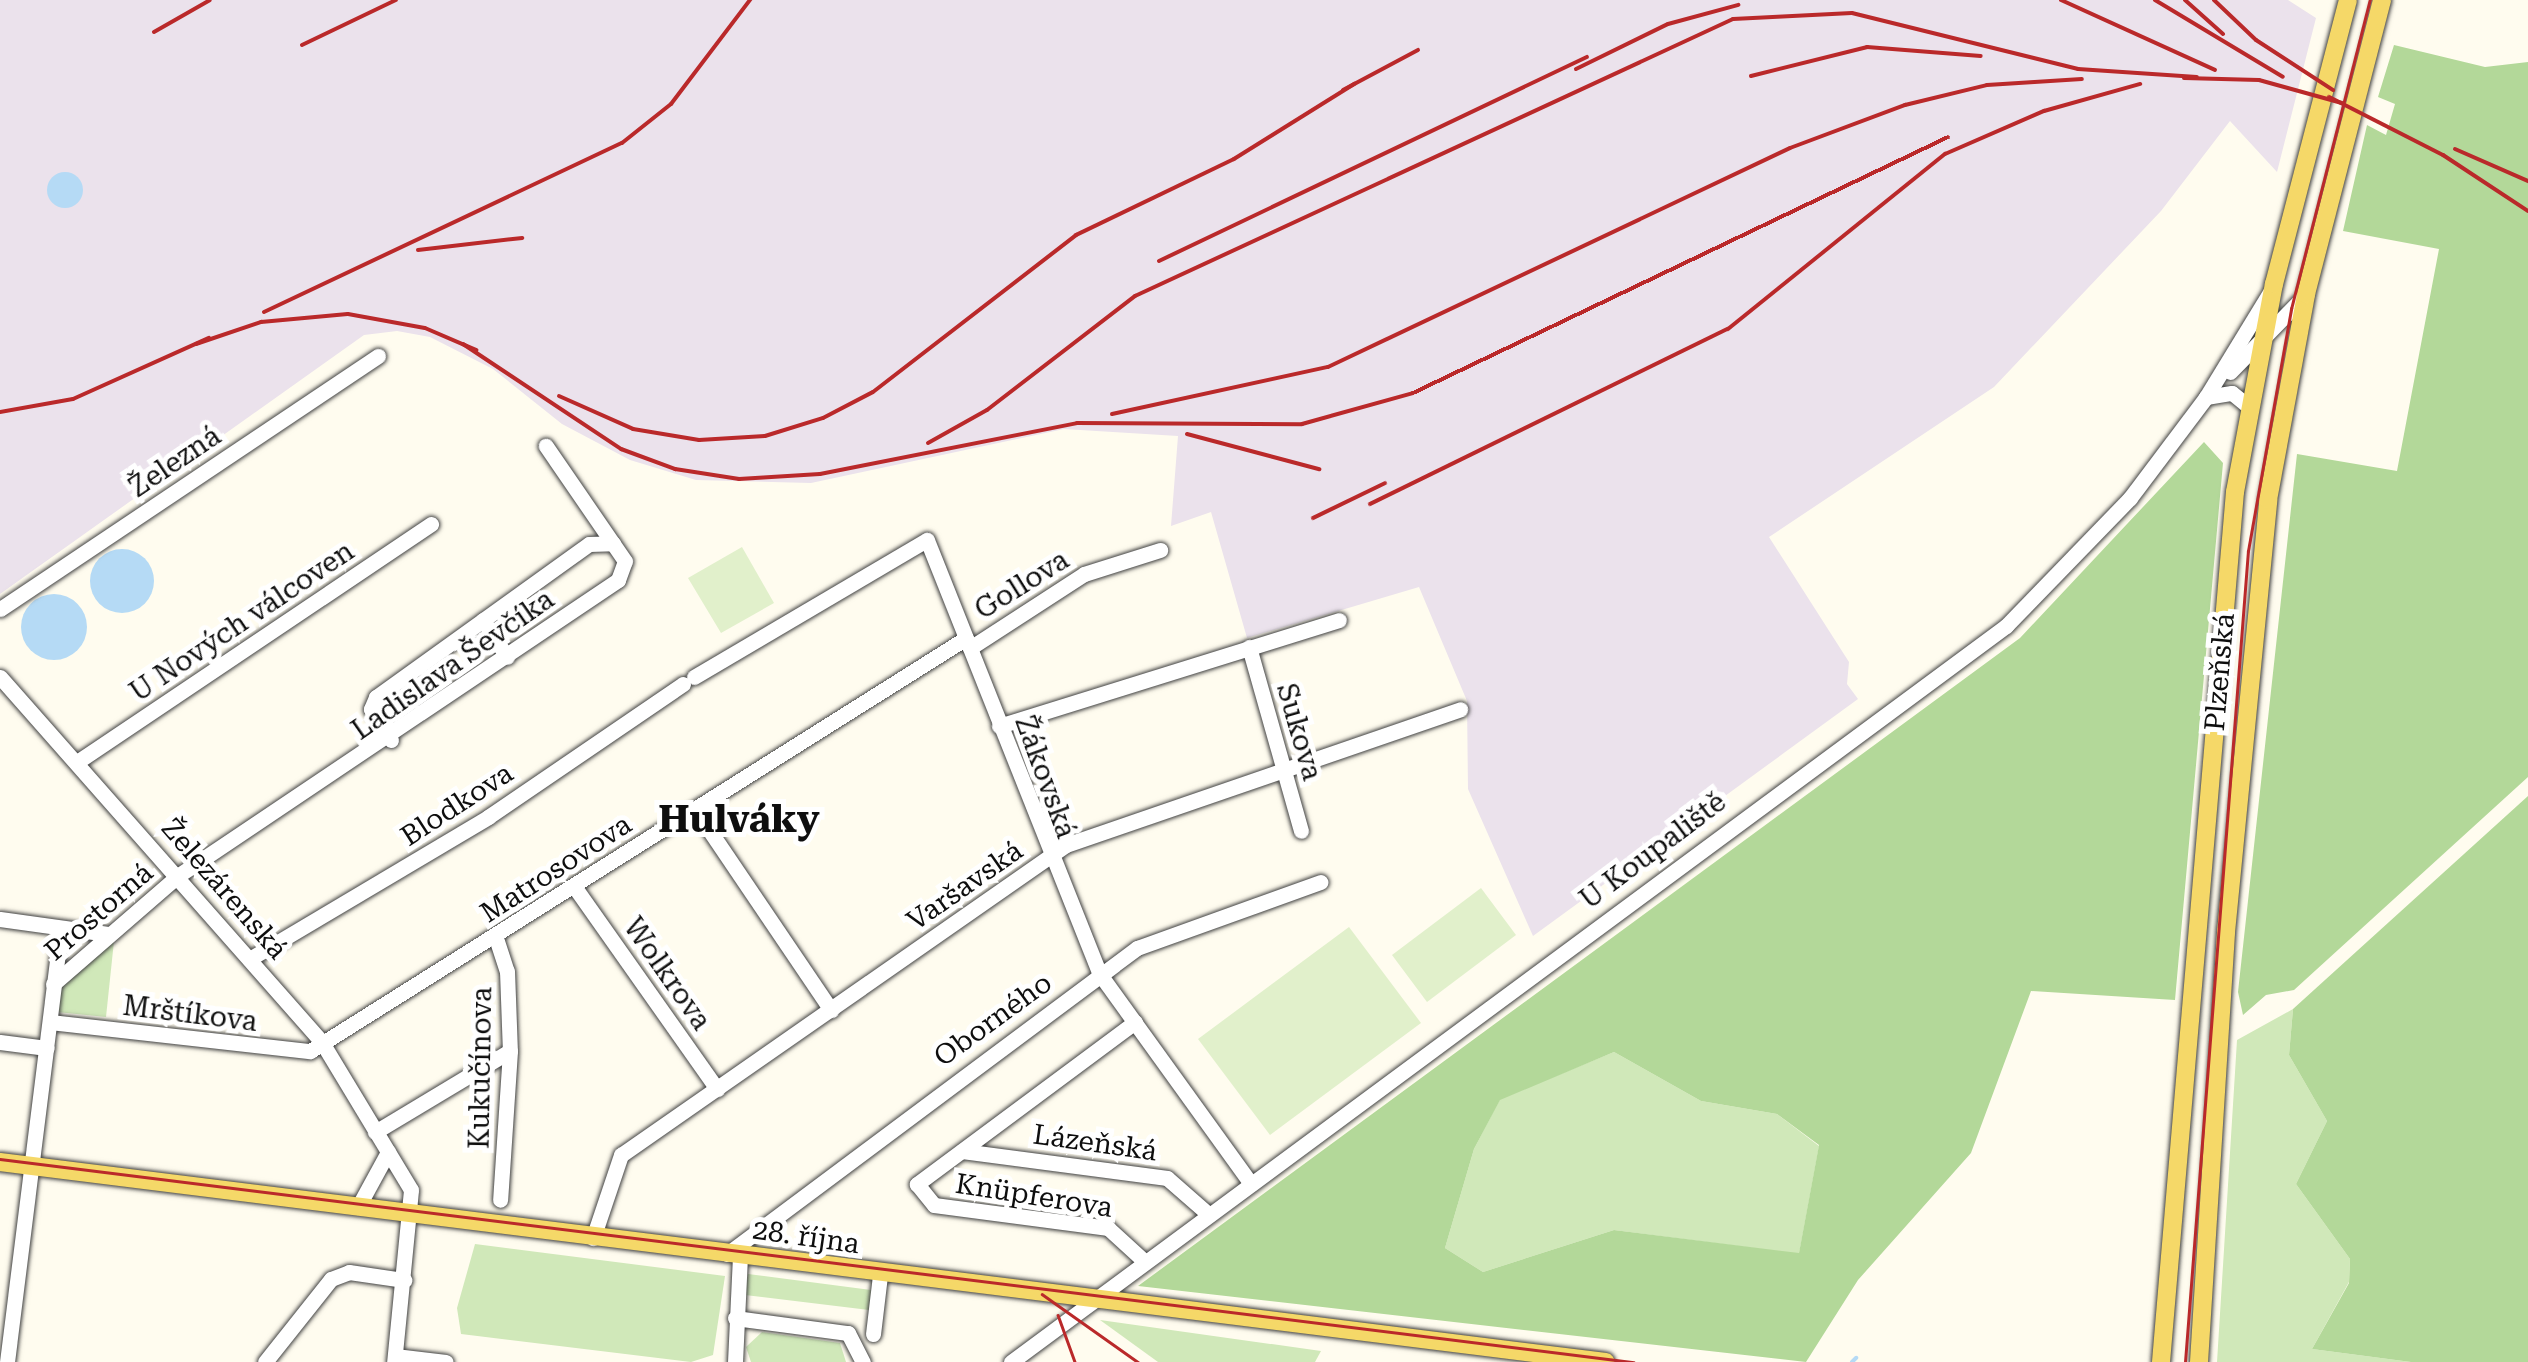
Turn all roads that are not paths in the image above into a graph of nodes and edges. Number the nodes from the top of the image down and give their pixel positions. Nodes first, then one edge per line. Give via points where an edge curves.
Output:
1 (2348, 0) edge
2 (2382, 0) edge
3 (2274, 284) junction
4 (2306, 294) junction
5 (2263, 336) junction
6 (378, 356) dead end
7 (2206, 397) junction
8 (2249, 407) junction
9 (546, 446) dead end
10 (432, 524) dead end
11 (927, 540) joint
12 (613, 543) junction
13 (1160, 550) dead end
14 (0, 609) edge
15 (483, 620) junction
16 (1339, 620) dead end
17 (968, 643) junction
18 (1249, 648) junction
19 (507, 658) junction
20 (0, 676) edge
21 (1460, 709) dead end
22 (999, 726) junction
23 (390, 740) junction
24 (80, 760) junction
25 (1284, 771) junction
26 (695, 810) junction
27 (1302, 830) dead end
28 (1048, 859) junction
29 (180, 876) junction
30 (1320, 882) dead end
31 (576, 889) junction
32 (0, 920) edge
33 (61, 928) junction
34 (108, 934) junction
35 (496, 938) junction
36 (251, 958) junction
37 (1099, 973) junction
38 (53, 984) junction
39 (831, 1010) junction
40 (50, 1022) junction
41 (1134, 1022) junction
42 (0, 1042) edge
43 (323, 1044) junction
44 (46, 1048) junction
45 (510, 1052) junction
46 (717, 1089) junction
47 (375, 1132) junction
48 (962, 1151) junction
49 (388, 1152) junction
50 (0, 1162) edge
51 (31, 1166) junction
52 (1250, 1182) junction
53 (500, 1200) dead end
54 (358, 1207) junction
55 (1207, 1214) junction
56 (413, 1215) junction
57 (593, 1238) junction
58 (734, 1255) junction
59 (1143, 1260) junction
60 (880, 1275) junction
61 (404, 1280) junction
62 (1088, 1300) junction
63 (735, 1318) junction
64 (873, 1334) dead end
65 (394, 1359) edge
66 (7, 1362) edge
67 (265, 1362) edge
68 (446, 1362) edge
69 (734, 1362) edge
70 (862, 1362) edge
71 (1011, 1362) edge
72 (1606, 1362) edge
73 (2161, 1362) edge
74 (2199, 1362) edge

1 - 3 main road, Plzeňská
2 - 4 main road, Plzeňská
3 - 5 main road, Plzeňská
3 - 7 street, U Koupaliště
4 - 5 street, U Koupaliště
4 - 74 main road, Plzeňská via 2252,625
5 - 7 street, U Koupaliště
5 - 8 main road, Plzeňská
6 - 14 street, Železná
7 - 8 street via 2232,393
7 - 52 street, U Koupaliště via 2097,539 2006,626
8 - 73 main road, Plzeňská via 2220,620
9 - 12 street
10 - 24 street, U Nových válcoven
11 - 17 street, Žákovská
11 - 36 street, Blodkova via 688,681 456,836
12 - 15 street via 589,544
12 - 19 street, Ladislava Ševčíka via 625,561 618,580
13 - 17 street, Gollova via 1084,574
15 - 19 street
15 - 23 street via 371,702
16 - 18 street
17 - 22 street, Žákovská
17 - 26 street, Matrosovova
18 - 22 street
18 - 25 street, Sukova
19 - 23 street, Ladislava Ševčíka
20 - 24 street, Železárenská
21 - 25 street, Varšavská
22 - 28 street, Žákovská
23 - 29 street, Ladislava Ševčíka
24 - 29 street, Železárenská
25 - 27 street, Sukova
25 - 28 street, Varšavská via 1066,845
26 - 31 street, Matrosovova
26 - 39 street
28 - 37 street, Žákovská
28 - 39 street, Varšavská
29 - 34 street, Prostorná
29 - 36 street, Železárenská
30 - 37 street, Oborného via 1138,948
31 - 35 street, Matrosovova
31 - 46 street, Wolkrova
32 - 33 street
33 - 34 street
33 - 38 street
34 - 38 street, Prostorná
35 - 43 street, Matrosovova
35 - 45 street, Kukučínova via 507,971
36 - 43 street, Železárenská
37 - 41 street, Žákovská
37 - 58 street, Oborného
38 - 40 street, Prostorná
39 - 46 street, Varšavská
40 - 43 street, Mrštíkova via 301,1053
40 - 44 street, Prostorná
41 - 48 street
41 - 52 street, Žákovská
42 - 44 street
43 - 47 street, Železárenská
44 - 51 street, Prostorná
45 - 47 street
45 - 53 street, Kukučínova
46 - 57 street, Varšavská via 621,1156
47 - 49 street, Železárenská
48 - 55 street, Lázeňská via 1167,1178 1183,1184
48 - 59 street, Knüpferova via 917,1184 934,1206 1108,1228
49 - 54 street
49 - 56 street, Železárenská via 413,1193
50 - 51 main road, 28. října
51 - 54 main road, 28. října
51 - 66 street, Prostorná
52 - 55 street, U Koupaliště
54 - 56 main road, 28. října
55 - 59 street, U Koupaliště
56 - 57 main road, 28. října
56 - 61 street
57 - 58 main road, 28. října
58 - 60 main road, 28. října
58 - 63 street
59 - 62 street, U Koupaliště
60 - 62 main road, 28. října
60 - 64 street
61 - 65 street
61 - 67 street via 350,1272 331,1279
62 - 71 street, U Koupaliště
62 - 72 main road, 28. října
63 - 69 street
63 - 70 street via 848,1332
65 - 68 street

